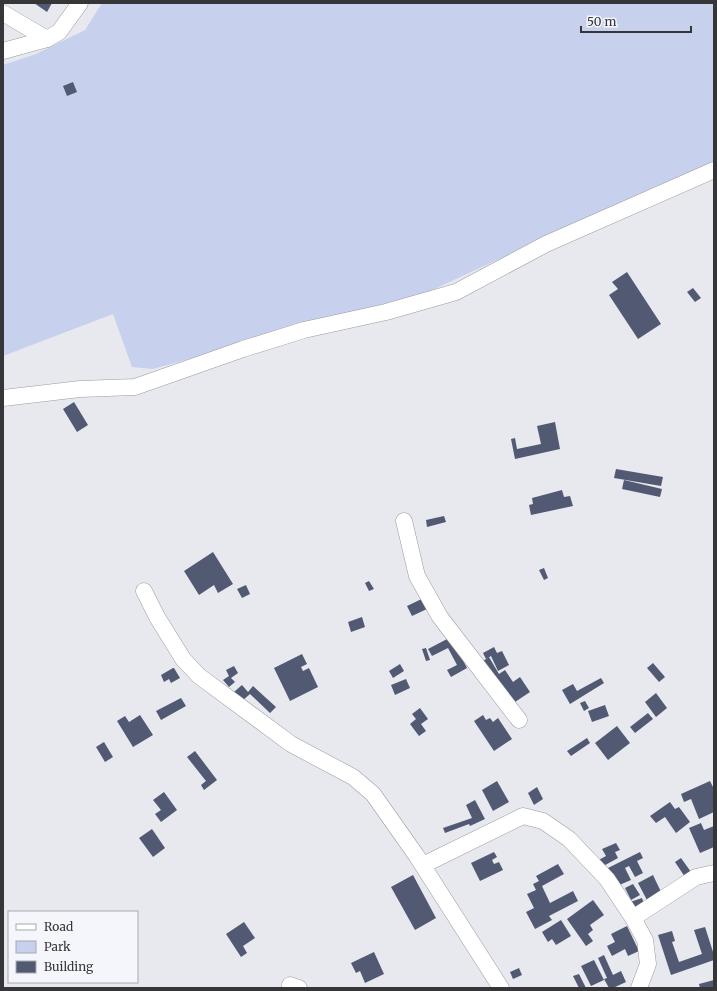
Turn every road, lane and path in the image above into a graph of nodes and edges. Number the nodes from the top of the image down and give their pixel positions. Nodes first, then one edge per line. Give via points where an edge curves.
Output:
1 (80, 3) edge
2 (3, 13) edge
3 (47, 39) junction
4 (3, 51) edge
5 (714, 170) edge
6 (3, 398) edge
7 (404, 521) dead end
8 (144, 591) dead end
9 (519, 720) dead end
10 (423, 865) junction
11 (714, 873) edge
12 (633, 918) junction
13 (501, 988) edge
14 (639, 988) edge

1 - 3 street via 59,32
2 - 3 street
3 - 4 street
5 - 6 street via 546,244 456,292 386,312 304,330 135,387 80,389
7 - 9 street via 417,576 440,617
8 - 10 street via 183,659 199,676 291,744 353,777 373,794
10 - 12 street via 523,816 544,821 570,839 607,880
10 - 13 street
11 - 12 street via 696,877
12 - 14 street via 645,940 648,964

